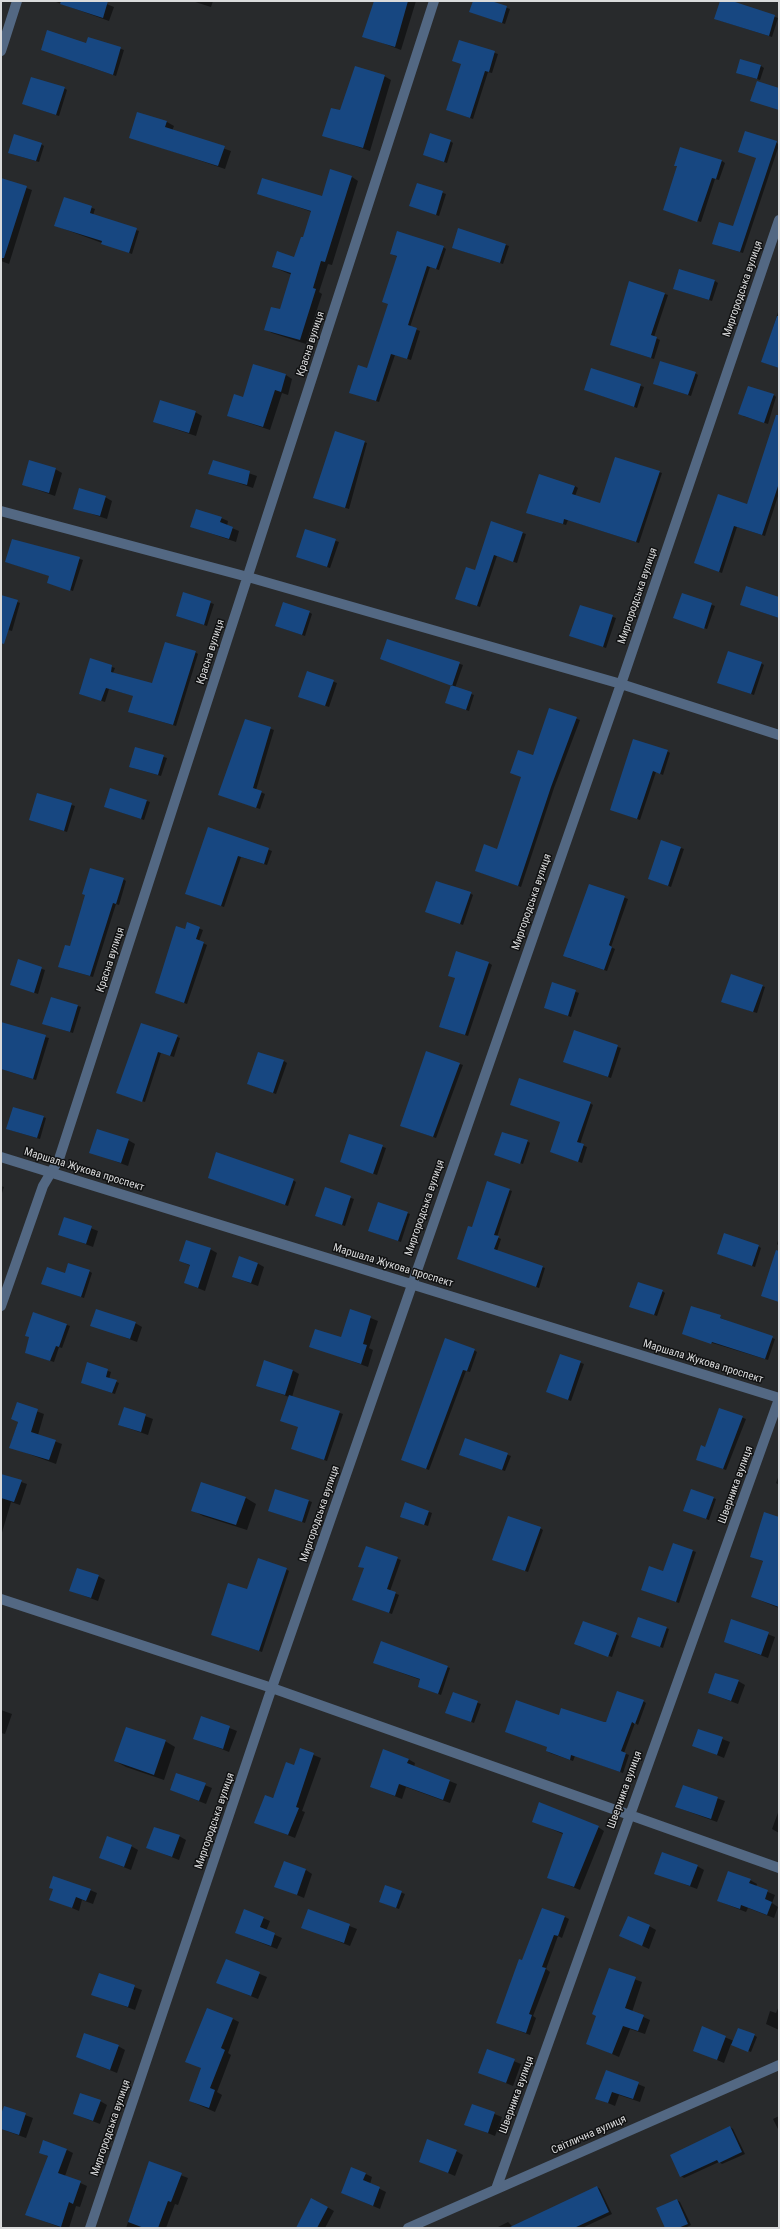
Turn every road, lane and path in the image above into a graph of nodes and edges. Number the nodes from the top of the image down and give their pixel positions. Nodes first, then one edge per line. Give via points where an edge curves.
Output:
1 (17, 1) edge
2 (434, 1) edge
3 (1, 51) edge
4 (779, 220) edge
5 (1, 511) edge
6 (248, 577) junction
7 (621, 684) junction
8 (779, 735) edge
9 (1, 1157) edge
10 (52, 1172) junction
11 (411, 1284) junction
12 (1, 1306) edge
13 (779, 1399) edge
14 (1, 1598) edge
15 (272, 1688) junction
16 (629, 1815) junction
17 (779, 1868) edge
18 (779, 2065) edge
19 (496, 2189) junction
20 (90, 2228) edge
21 (408, 2228) edge

1 - 3 street
2 - 6 street, Красна вулиця
4 - 7 street, Миргородська вулиця
5 - 6 street
6 - 7 street
6 - 10 street, Красна вулиця via 59,1159
7 - 8 street
7 - 11 street, Миргородська вулиця
9 - 10 street, Маршала Жукова проспект
10 - 11 street, Маршала Жукова проспект
10 - 12 street, Красна вулиця via 43,1186
11 - 13 street, Маршала Жукова проспект
11 - 15 street, Миргородська вулиця
13 - 16 street, Шверника вулиця
14 - 15 street
15 - 16 street
15 - 20 street, Миргородська вулиця
16 - 17 street
16 - 19 street, Шверника вулиця
18 - 19 street, Світлична вулиця
19 - 21 street, Світлична вулиця

